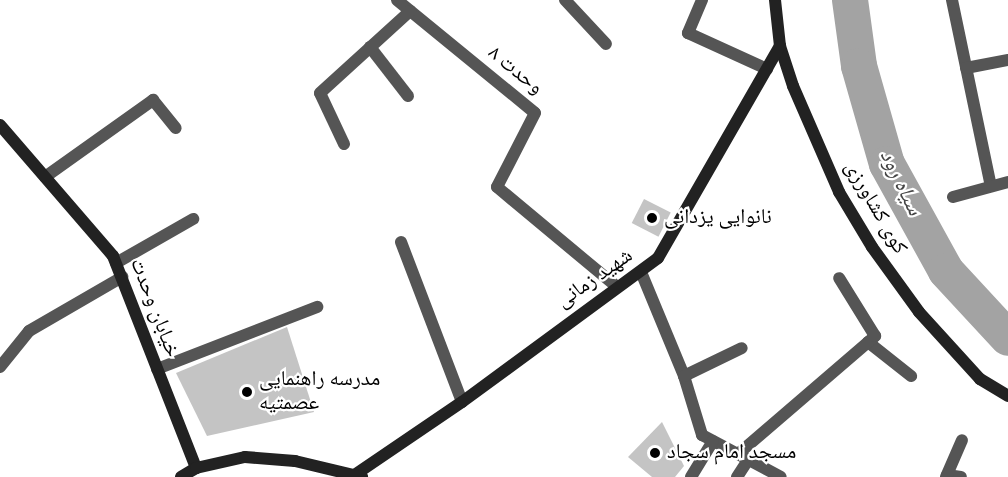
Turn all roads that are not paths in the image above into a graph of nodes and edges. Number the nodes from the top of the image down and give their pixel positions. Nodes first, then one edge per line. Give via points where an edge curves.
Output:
1 (397, 0) edge
2 (565, 0) edge
3 (702, 0) edge
4 (775, 0) edge
5 (952, 0) edge
6 (410, 11) junction
7 (606, 44) dead end
8 (780, 46) junction
9 (370, 47) junction
10 (1008, 60) edge
11 (966, 68) junction
12 (767, 69) junction
13 (408, 96) dead end
14 (0, 125) edge
15 (176, 128) dead end
16 (344, 144) dead end
17 (45, 177) junction
18 (1008, 182) edge
19 (991, 186) junction
20 (953, 197) dead end
21 (193, 219) dead end
22 (401, 242) dead end
23 (116, 263) junction
24 (641, 272) junction
25 (122, 277) junction
26 (839, 278) dead end
27 (616, 286) junction
28 (317, 307) dead end
29 (868, 342) junction
30 (742, 348) dead end
31 (0, 367) edge
32 (157, 369) junction
33 (684, 375) junction
34 (911, 376) dead end
35 (1008, 396) edge
36 (462, 402) junction
37 (962, 440) dead end
38 (713, 441) junction
39 (743, 457) junction
40 (196, 468) junction
41 (360, 475) edge
42 (946, 476) edge
43 (181, 477) edge
44 (691, 477) edge
45 (737, 477) edge
46 (781, 477) edge
47 (961, 477) edge

1 - 6 street, وحدت ۸
2 - 7 street
3 - 12 street via 688,33
4 - 8 street, کوی کشاورزی
5 - 11 street
6 - 9 street
6 - 27 street, وحدت ۸ via 535,112 497,187
8 - 12 street, شهید زمانی
8 - 35 street, کوی کشاورزی via 817,144 839,192 872,247 919,312 980,379
9 - 13 street
9 - 16 street via 320,93
10 - 11 street
11 - 19 street
12 - 24 street, شهید زمانی via 670,239 658,258
14 - 17 street, خیابان وحدت
15 - 17 street via 153,100
17 - 23 street, خیابان وحدت
18 - 19 street
19 - 20 street
21 - 23 street
22 - 36 street
23 - 25 street, خیابان وحدت
24 - 27 street, شهید زمانی
24 - 33 street
25 - 31 street via 29,331
25 - 32 street, خیابان وحدت
26 - 29 street via 875,336
27 - 36 street, شهید زمانی
28 - 32 street
29 - 34 street
29 - 39 street
30 - 33 street
32 - 40 street, خیابان وحدت
33 - 38 street via 702,435
36 - 41 street, شهید زمانی
37 - 42 street
38 - 39 street
38 - 44 street
39 - 45 street
39 - 46 street
40 - 41 street via 246,457 295,461
40 - 43 street
42 - 47 street

